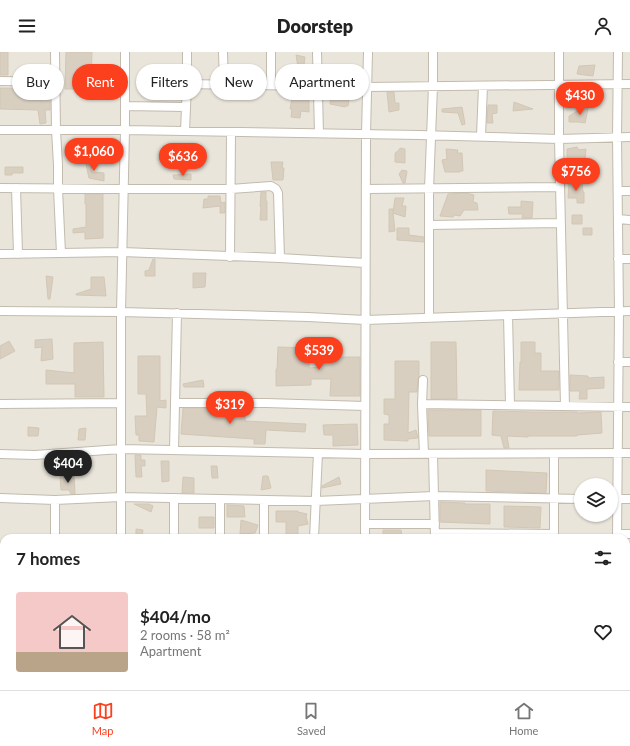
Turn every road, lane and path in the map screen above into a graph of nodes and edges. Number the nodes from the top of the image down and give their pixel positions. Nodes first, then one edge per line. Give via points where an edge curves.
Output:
1 (55, 52) edge
2 (125, 52) edge
3 (187, 52) edge
4 (224, 52) edge
5 (271, 52) edge
6 (317, 52) edge
7 (368, 52) edge
8 (434, 52) edge
9 (559, 52) edge
10 (618, 52) edge
11 (55, 64) edge
12 (187, 64) edge
13 (224, 64) edge
14 (317, 64) edge
15 (368, 64) edge
16 (0, 81) edge
17 (12, 81) edge
18 (618, 84) junction
19 (630, 84) edge
20 (559, 85) junction
21 (267, 86) edge
22 (272, 86) joint
23 (433, 86) junction
24 (483, 86) junction
25 (369, 87) edge
26 (55, 100) edge
27 (186, 100) edge
28 (318, 100) edge
29 (367, 100) edge
30 (125, 106) junction
31 (186, 107) junction
32 (0, 130) edge
33 (56, 130) junction
34 (125, 130) junction
35 (185, 131) junction
36 (231, 132) junction
37 (319, 133) junction
38 (366, 134) junction
39 (432, 135) junction
40 (481, 136) junction
41 (617, 137) junction
42 (630, 137) edge
43 (559, 139) junction
44 (560, 187) junction
45 (0, 188) edge
46 (16, 188) junction
47 (58, 189) junction
48 (124, 189) junction
49 (231, 189) junction
50 (430, 189) junction
51 (366, 190) junction
52 (618, 191) junction
53 (630, 191) edge
54 (618, 219) junction
55 (630, 220) edge
56 (560, 223) junction
57 (429, 225) junction
58 (122, 252) junction
59 (61, 253) junction
60 (0, 254) edge
61 (18, 254) junction
62 (230, 257) junction
63 (280, 258) junction
64 (618, 259) junction
65 (630, 259) edge
66 (365, 263) junction
67 (0, 311) edge
68 (619, 311) junction
69 (630, 311) edge
70 (121, 312) junction
71 (563, 313) junction
72 (177, 314) junction
73 (508, 315) junction
74 (429, 317) junction
75 (365, 320) junction
76 (618, 362) junction
77 (630, 362) edge
78 (423, 380) dead end
79 (121, 403) junction
80 (175, 403) junction
81 (0, 404) edge
82 (422, 404) junction
83 (510, 405) junction
84 (365, 406) junction
85 (565, 406) junction
86 (630, 406) edge
87 (618, 407) junction
88 (121, 449) junction
89 (174, 450) junction
90 (318, 453) junction
91 (618, 453) junction
92 (630, 453) edge
93 (0, 454) edge
94 (365, 454) junction
95 (424, 454) junction
96 (433, 454) junction
97 (554, 454) junction
98 (616, 478) edge
99 (434, 496) junction
100 (121, 497) junction
101 (0, 498) edge
102 (174, 498) junction
103 (554, 498) junction
104 (220, 499) junction
105 (365, 499) junction
106 (574, 499) edge
107 (618, 499) edge
108 (630, 499) edge
109 (55, 500) junction
110 (264, 500) junction
111 (316, 501) junction
112 (616, 522) edge
113 (365, 524) junction
114 (434, 524) junction
115 (55, 534) edge
116 (121, 534) edge
117 (174, 534) edge
118 (220, 534) edge
119 (264, 534) edge
120 (314, 534) edge
121 (365, 534) edge
122 (435, 534) edge
123 (554, 534) edge
124 (617, 534) edge

1 - 11 street
2 - 30 street
3 - 12 street
4 - 13 street
5 - 22 street
6 - 14 street
7 - 15 street
8 - 23 street
9 - 20 street
10 - 18 street
16 - 17 street
18 - 19 street
18 - 20 street
18 - 41 street
20 - 24 street
20 - 43 street
21 - 22 street
23 - 24 street
23 - 25 street
23 - 39 street
24 - 40 street
26 - 33 street
27 - 31 street
28 - 37 street
29 - 38 street
30 - 31 street
30 - 34 street
31 - 35 street
32 - 33 street
33 - 34 street
33 - 47 street
34 - 35 street
34 - 48 street
35 - 36 street
36 - 37 street
36 - 49 street
37 - 38 street
38 - 39 street
38 - 51 street
39 - 40 street
39 - 50 street
40 - 43 street
41 - 42 street
41 - 43 street
41 - 52 street
43 - 44 street
44 - 50 street
44 - 56 street
45 - 46 street
46 - 47 street
46 - 61 street
47 - 48 street
47 - 59 street
48 - 49 street
48 - 58 street
49 - 62 street
49 - 63 street via 271,186 276,189
50 - 51 street
50 - 57 street
51 - 66 street
52 - 53 street
52 - 54 street
54 - 55 street
54 - 64 street
56 - 57 street
56 - 71 street
57 - 74 street
58 - 59 street
58 - 62 street
58 - 70 street
59 - 61 street
60 - 61 street
62 - 63 street
63 - 66 street
64 - 65 street
64 - 68 street
66 - 75 street
67 - 70 street
68 - 69 street
68 - 71 street
68 - 76 street
70 - 72 street
70 - 79 street
71 - 73 street
71 - 85 street
72 - 75 street
72 - 80 street
73 - 74 street
73 - 83 street
74 - 75 street
75 - 84 street
76 - 77 street
76 - 87 street
78 - 82 street
79 - 81 street
79 - 88 street
80 - 84 street
80 - 89 street
82 - 83 street
82 - 95 street
83 - 85 street
84 - 94 street
85 - 87 street
86 - 87 street
87 - 91 street
88 - 89 street
88 - 93 street via 35,455
88 - 100 street
89 - 90 street
90 - 94 street
90 - 111 street
91 - 92 street
91 - 97 street
91 - 98 street
94 - 95 street
94 - 105 street
95 - 96 street
96 - 97 street
96 - 99 street
97 - 103 street
99 - 103 street
99 - 105 street
99 - 114 street
100 - 102 street
100 - 109 street
100 - 116 street
101 - 109 street
102 - 104 street
102 - 117 street
103 - 106 street
103 - 123 street
104 - 110 street
104 - 118 street
105 - 111 street
105 - 113 street
107 - 108 street
109 - 115 street
110 - 111 street
110 - 119 street
111 - 120 street
112 - 124 street
113 - 114 street
113 - 121 street
114 - 122 street

